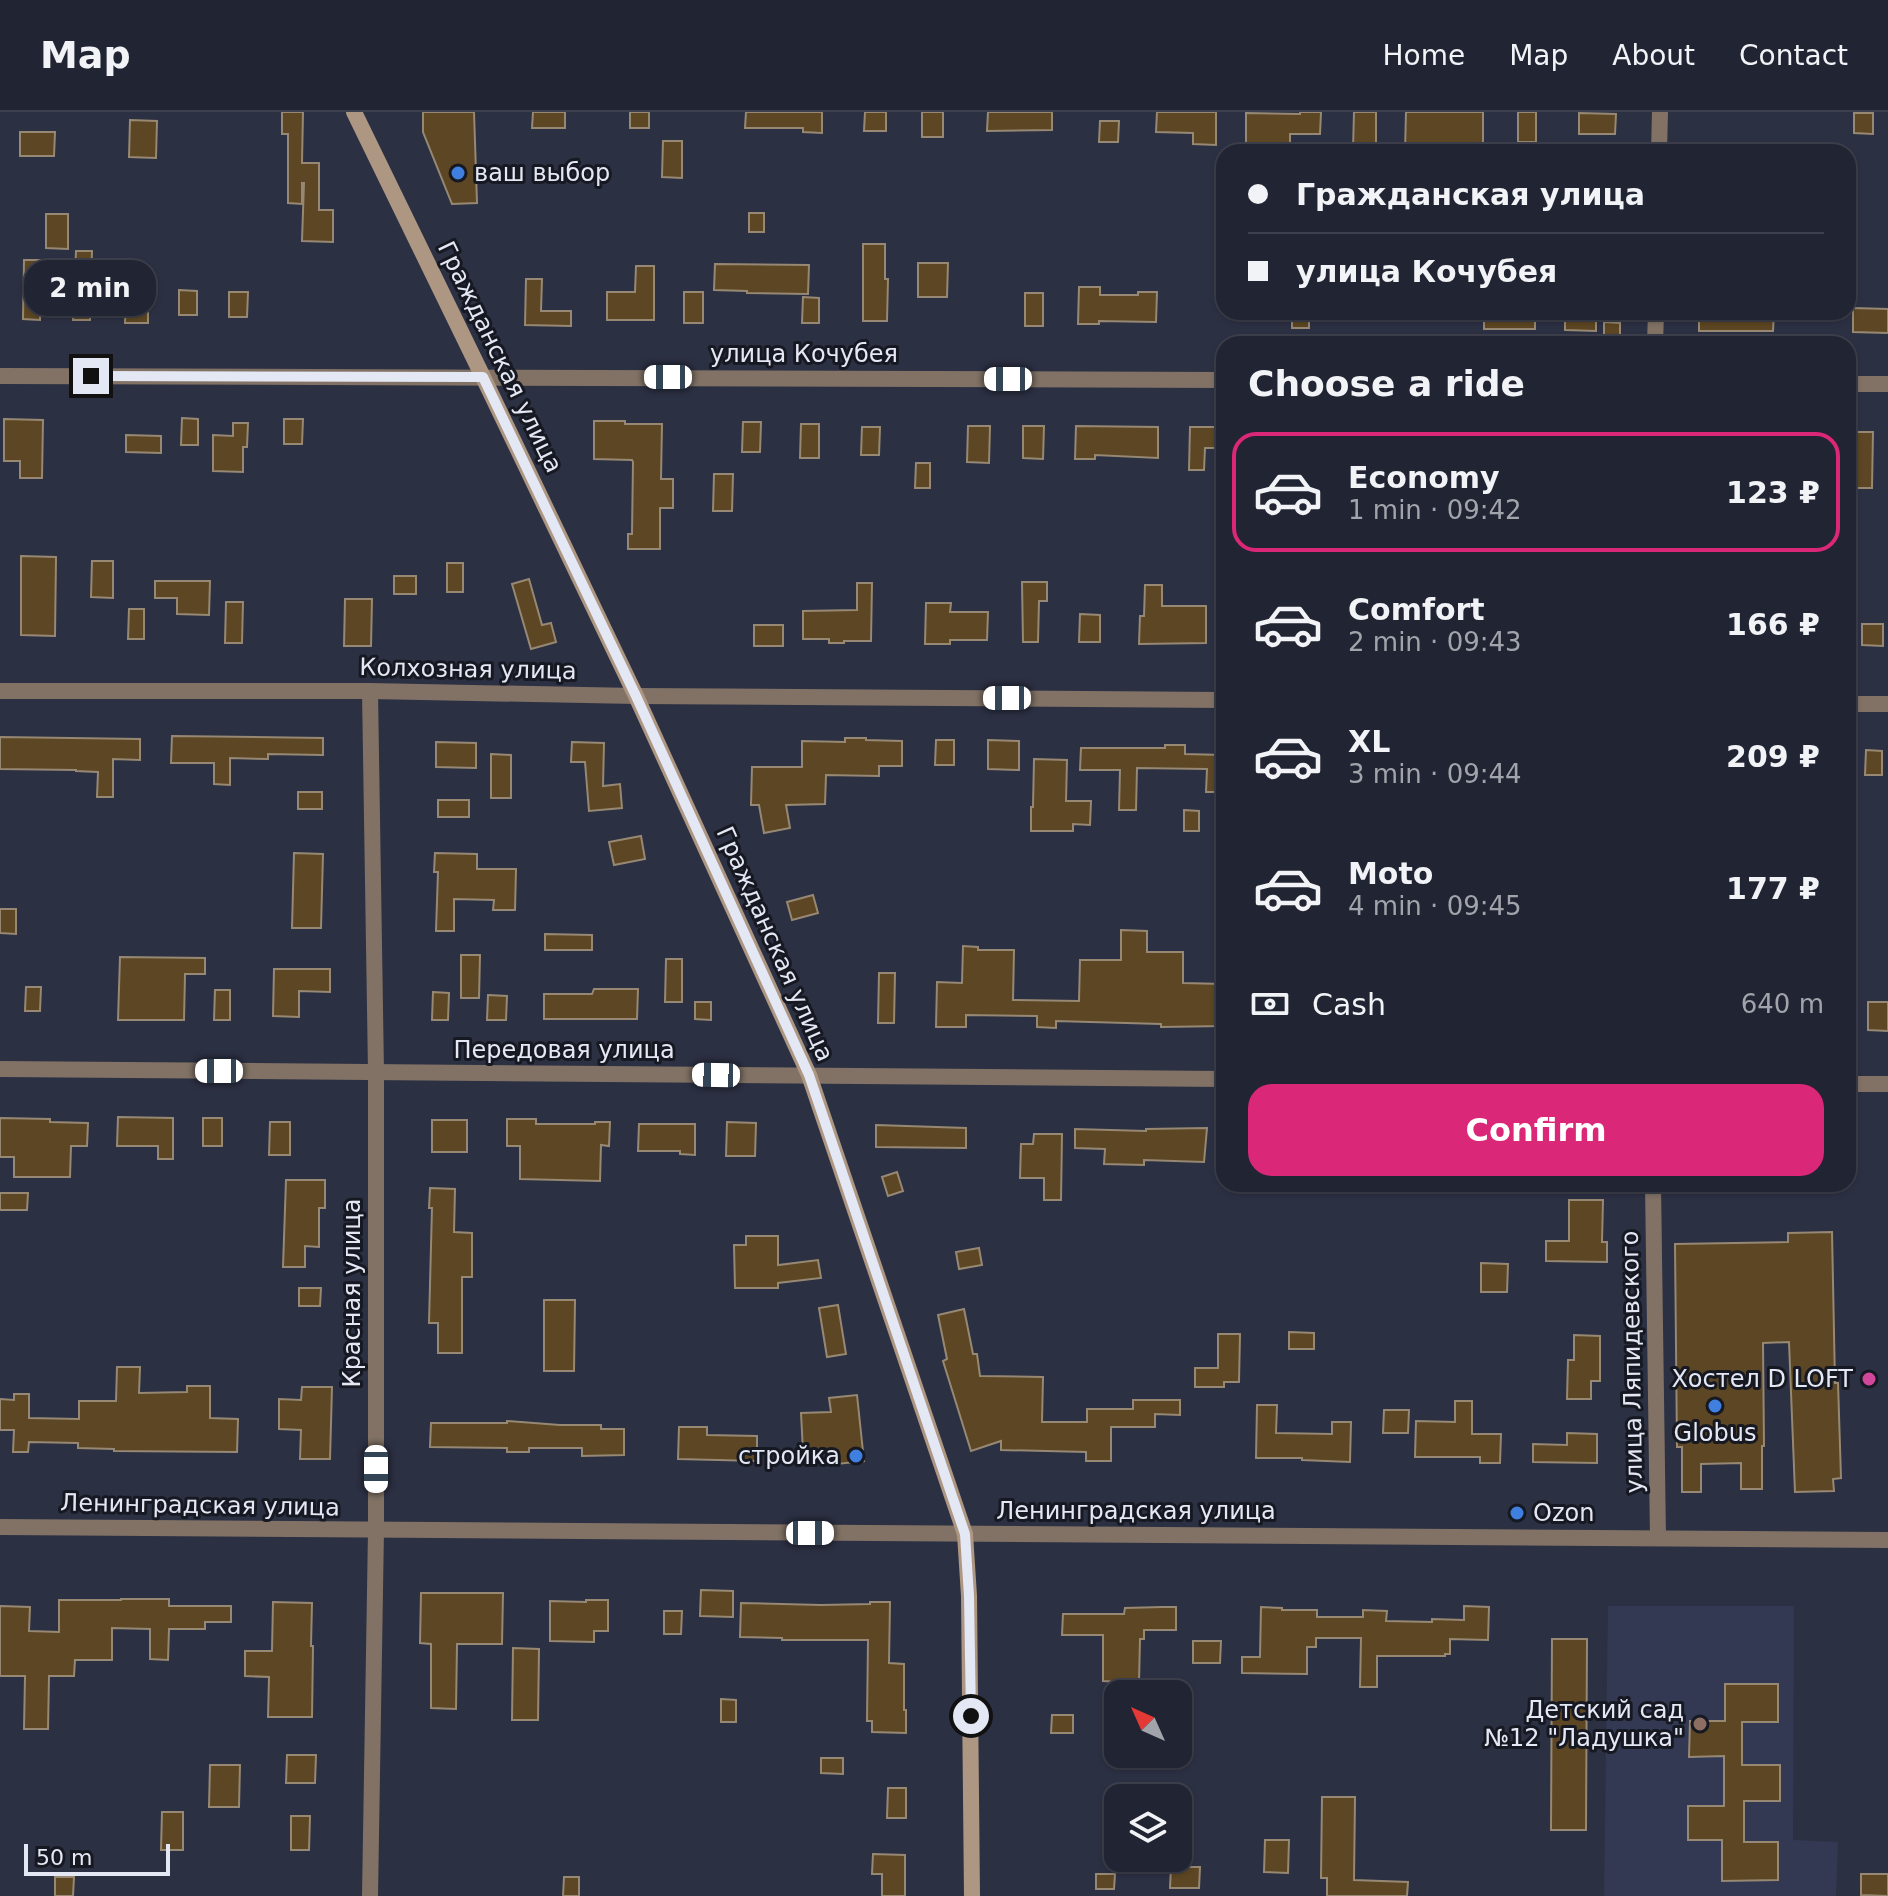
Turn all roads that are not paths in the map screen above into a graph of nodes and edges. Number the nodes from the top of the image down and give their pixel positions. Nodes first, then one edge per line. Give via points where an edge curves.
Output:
1 (354, 112) edge
2 (1660, 112) edge
3 (1659, 144) edge
4 (0, 376) edge
5 (483, 377) junction
6 (1216, 380) edge
7 (1856, 384) edge
8 (1888, 384) edge
9 (0, 691) edge
10 (370, 691) junction
11 (636, 696) junction
12 (1216, 700) edge
13 (1856, 704) edge
14 (1888, 704) edge
15 (0, 1069) edge
16 (376, 1072) junction
17 (809, 1075) junction
18 (1216, 1079) edge
19 (1856, 1084) edge
20 (1888, 1084) edge
21 (1653, 1192) edge
22 (0, 1527) edge
23 (376, 1530) junction
24 (965, 1534) junction
25 (1658, 1538) junction
26 (1888, 1540) edge
27 (370, 1896) edge
28 (972, 1896) edge

1 - 5 main road, Гражданская улица
2 - 3 street
4 - 5 street, улица Кочубея
5 - 6 street, улица Кочубея
5 - 11 main road, Гражданская улица
7 - 8 street
9 - 10 street, Колхозная улица
10 - 11 street, Колхозная улица
10 - 16 street, Красная улица
11 - 12 street, Колхозная улица
11 - 17 main road, Гражданская улица
13 - 14 street
15 - 16 street, Передовая улица
16 - 17 street, Передовая улица
16 - 23 street, Красная улица
17 - 18 street, Передовая улица
17 - 24 main road, Гражданская улица
19 - 20 street
21 - 25 street, улица Ляпидевского
22 - 23 street, Ленинградская улица
23 - 24 street, Ленинградская улица
23 - 27 street, Красная улица
24 - 25 street, Ленинградская улица
24 - 28 main road, Гражданская улица
25 - 26 street, Ленинградская улица

